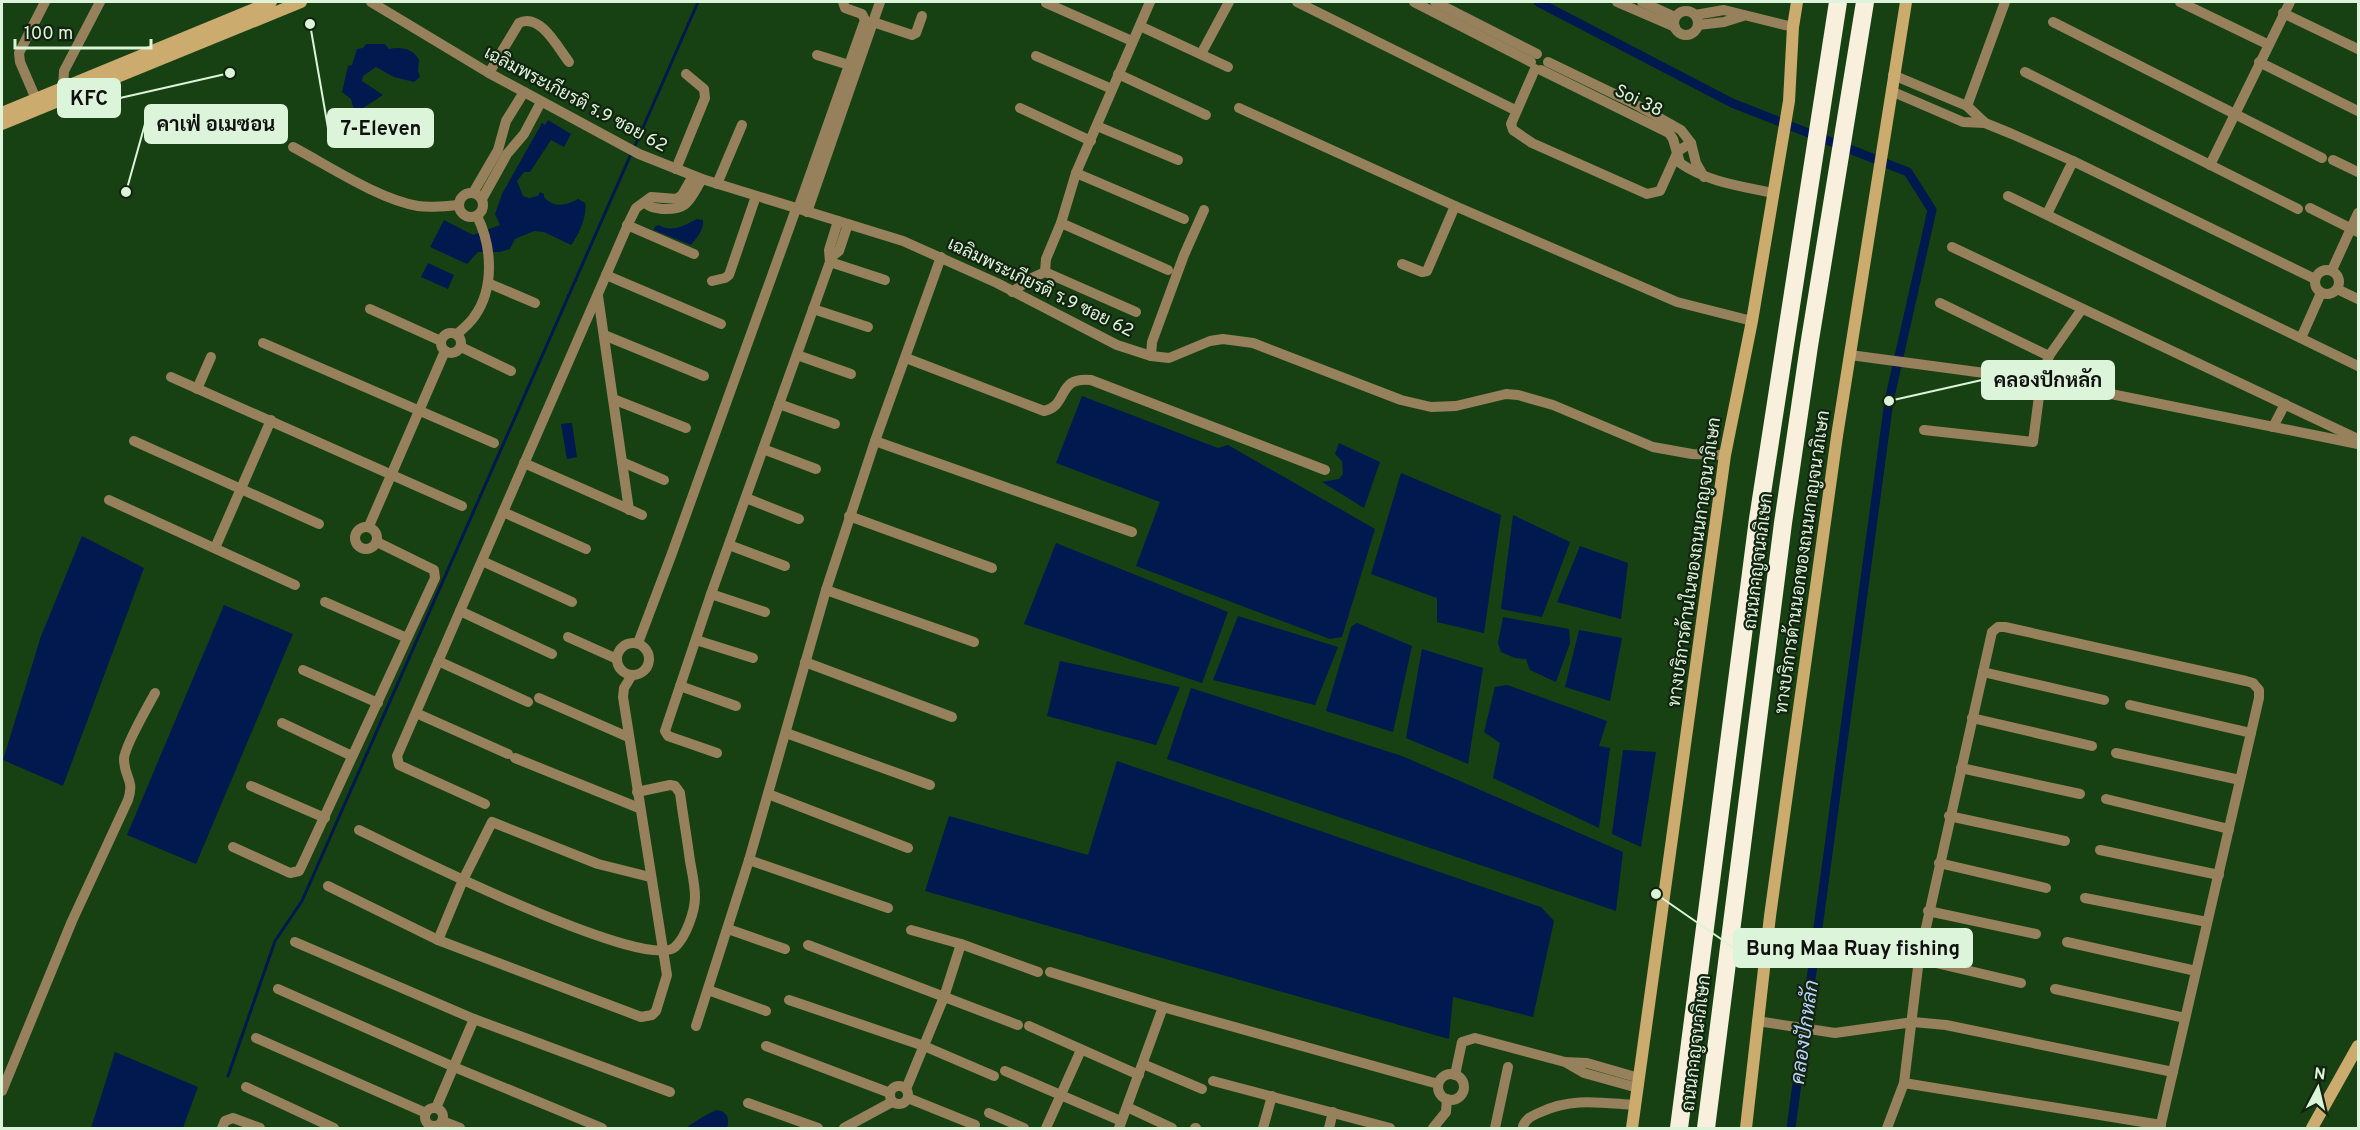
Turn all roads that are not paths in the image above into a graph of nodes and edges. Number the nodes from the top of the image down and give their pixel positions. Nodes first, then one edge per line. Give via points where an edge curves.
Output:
1 (45, 2) edge
2 (100, 2) edge
3 (271, 2) edge
4 (301, 2) edge
5 (371, 2) edge
6 (843, 2) edge
7 (880, 2) edge
8 (1150, 2) edge
9 (1229, 2) edge
10 (1297, 2) edge
11 (1414, 2) edge
12 (1435, 2) edge
13 (1617, 2) edge
14 (1641, 2) edge
15 (1797, 2) edge
16 (1838, 2) edge
17 (1865, 2) edge
18 (1906, 2) edge
19 (2006, 2) edge
20 (2180, 2) edge
21 (2290, 2) edge
22 (1046, 3) dead end
23 (1701, 13) edge
24 (2283, 13) junction
25 (922, 16) dead end
26 (873, 22) junction
27 (1675, 22) junction
28 (2053, 22) dead end
29 (1140, 26) junction
30 (1793, 27) junction
31 (1131, 41) junction
32 (2267, 44) junction
33 (2358, 50) edge
34 (1201, 54) junction
35 (817, 55) dead end
36 (1036, 56) dead end
37 (569, 62) dead end
38 (2259, 62) junction
39 (1538, 63) junction
40 (849, 65) junction
41 (1228, 68) dead end
42 (2025, 72) dead end
43 (489, 73) junction
44 (686, 74) dead end
45 (1118, 74) junction
46 (1893, 75) junction
47 (63, 88) junction
48 (1112, 89) junction
49 (1891, 91) junction
50 (524, 92) junction
51 (36, 99) junction
52 (1948, 99) junction
53 (541, 102) junction
54 (1967, 106) junction
55 (1020, 108) dead end
56 (1239, 108) dead end
57 (1515, 110) junction
58 (2358, 111) edge
59 (2, 112) edge
60 (1942, 113) junction
61 (2234, 113) junction
62 (1206, 115) dead end
63 (1985, 123) junction
64 (2, 124) edge
65 (742, 125) dead end
66 (1097, 126) junction
67 (1672, 130) junction
68 (1091, 141) junction
69 (1691, 143) junction
70 (293, 147) dead end
71 (1678, 151) junction
72 (502, 152) junction
73 (1178, 160) dead end
74 (2073, 161) junction
75 (2210, 165) junction
76 (676, 169) junction
77 (2358, 172) edge
78 (1076, 173) junction
79 (1704, 177) junction
80 (697, 178) junction
81 (717, 184) junction
82 (1773, 193) junction
83 (478, 196) junction
84 (756, 196) junction
85 (2008, 196) dead end
86 (459, 205) junction
87 (1455, 206) junction
88 (2310, 208) dead end
89 (800, 210) junction
90 (1204, 210) dead end
91 (2298, 210) dead end
92 (2358, 213) edge
93 (2047, 214) junction
94 (477, 216) junction
95 (1184, 219) dead end
96 (843, 222) junction
97 (1062, 223) junction
98 (627, 225) junction
99 (2355, 230) edge
100 (1952, 248) dead end
101 (694, 254) dead end
102 (941, 257) junction
103 (830, 259) junction
104 (1402, 264) dead end
105 (1168, 270) dead end
106 (2332, 270) junction
107 (1045, 272) junction
108 (606, 275) junction
109 (885, 279) dead end
110 (2315, 279) junction
111 (712, 281) dead end
112 (488, 283) junction
113 (2337, 289) junction
114 (1012, 292) junction
115 (2321, 293) junction
116 (598, 296) junction
117 (2358, 299) edge
118 (535, 303) dead end
119 (1940, 303) dead end
120 (370, 309) dead end
121 (813, 309) junction
122 (2082, 309) junction
123 (1137, 312) dead end
124 (1752, 321) junction
125 (721, 324) dead end
126 (868, 327) dead end
127 (457, 334) junction
128 (604, 335) junction
129 (2301, 338) junction
130 (263, 343) dead end
131 (443, 346) junction
132 (461, 347) junction
133 (797, 355) junction
134 (1850, 355) junction
135 (1151, 356) junction
136 (2049, 356) junction
137 (211, 357) dead end
138 (906, 358) junction
139 (2358, 366) edge
140 (511, 372) dead end
141 (851, 374) dead end
142 (704, 376) dead end
143 (171, 377) dead end
144 (2041, 381) junction
145 (197, 389) junction
146 (613, 399) junction
147 (778, 404) junction
148 (2285, 404) junction
149 (418, 410) junction
150 (271, 420) junction
151 (835, 424) dead end
152 (2273, 427) junction
153 (686, 428) dead end
154 (1924, 430) dead end
155 (2358, 439) edge
156 (134, 441) dead end
157 (875, 441) junction
158 (494, 443) dead end
159 (2358, 444) edge
160 (763, 449) junction
161 (1725, 455) junction
162 (622, 462) junction
163 (524, 463) junction
164 (816, 469) dead end
165 (1325, 470) dead end
166 (391, 473) junction
167 (664, 480) dead end
168 (242, 489) junction
169 (746, 498) junction
170 (110, 500) dead end
171 (462, 506) dead end
172 (629, 510) junction
173 (503, 512) junction
174 (642, 515) dead end
175 (849, 516) junction
176 (799, 519) dead end
177 (319, 524) dead end
178 (369, 526) junction
179 (1132, 532) dead end
180 (377, 542) junction
181 (729, 544) junction
182 (215, 548) junction
183 (586, 549) dead end
184 (482, 561) junction
185 (785, 566) dead end
186 (992, 568) dead end
187 (295, 585) dead end
188 (826, 590) junction
189 (711, 594) junction
190 (325, 602) dead end
191 (572, 602) dead end
192 (460, 611) junction
193 (765, 612) dead end
194 (407, 638) junction
195 (568, 638) dead end
196 (696, 640) junction
197 (974, 642) dead end
198 (638, 644) junction
199 (552, 654) dead end
200 (753, 658) dead end
201 (617, 659) junction
202 (438, 661) junction
203 (805, 662) junction
204 (303, 670) dead end
205 (1983, 672) junction
206 (632, 675) junction
207 (680, 686) junction
208 (154, 693) dead end
209 (539, 698) dead end
210 (2104, 700) dead end
211 (528, 702) dead end
212 (378, 703) junction
213 (2130, 705) dead end
214 (736, 706) dead end
215 (416, 713) junction
216 (952, 717) dead end
217 (1972, 718) junction
218 (282, 723) dead end
219 (786, 733) junction
220 (2251, 733) junction
221 (628, 736) junction
222 (2091, 746) dead end
223 (717, 753) dead end
224 (2116, 753) dead end
225 (352, 756) junction
226 (1961, 768) junction
227 (2240, 780) junction
228 (930, 785) dead end
229 (251, 786) dead end
230 (637, 792) junction
231 (768, 794) junction
232 (2080, 794) dead end
233 (2106, 799) dead end
234 (485, 804) dead end
235 (639, 808) junction
236 (1949, 816) junction
237 (325, 818) junction
238 (2229, 829) junction
239 (359, 830) dead end
240 (2065, 841) dead end
241 (233, 847) dead end
242 (908, 848) dead end
243 (2100, 850) dead end
244 (749, 860) junction
245 (1938, 863) junction
246 (2219, 875) junction
247 (650, 877) junction
248 (463, 880) junction
249 (328, 886) dead end
250 (2046, 888) dead end
251 (2085, 898) dead end
252 (888, 908) dead end
253 (1928, 911) junction
254 (2207, 922) junction
255 (728, 929) junction
256 (911, 930) dead end
257 (2036, 934) dead end
258 (438, 940) junction
259 (295, 942) dead end
260 (2067, 942) dead end
261 (961, 944) junction
262 (807, 945) dead end
263 (785, 949) dead end
264 (662, 951) junction
265 (1919, 959) junction
266 (2196, 971) junction
267 (1038, 972) dead end
268 (1050, 972) dead end
269 (2021, 983) dead end
270 (278, 989) dead end
271 (2055, 989) dead end
272 (708, 990) junction
273 (944, 997) junction
274 (789, 1000) dead end
275 (1163, 1008) junction
276 (766, 1011) dead end
277 (2185, 1018) junction
278 (474, 1019) junction
279 (1757, 1021) junction
280 (1913, 1022) junction
281 (696, 1026) dead end
282 (256, 1038) dead end
283 (766, 1046) dead end
284 (924, 1046) junction
285 (1081, 1050) junction
286 (2357, 1052) edge
287 (1143, 1064) junction
288 (454, 1067) junction
289 (1508, 1067) dead end
290 (1005, 1071) dead end
291 (2173, 1072) junction
292 (1139, 1075) junction
293 (1455, 1075) junction
294 (994, 1076) dead end
295 (1213, 1081) dead end
296 (1639, 1083) junction
297 (1904, 1083) junction
298 (1438, 1084) junction
299 (246, 1088) dead end
300 (1202, 1089) dead end
301 (2, 1091) edge
302 (670, 1092) dead end
303 (907, 1093) junction
304 (1061, 1095) junction
305 (1272, 1096) junction
306 (891, 1097) junction
307 (1447, 1099) junction
308 (748, 1103) dead end
309 (1635, 1105) junction
310 (1127, 1107) junction
311 (431, 1110) junction
312 (1333, 1112) junction
313 (990, 1113) dead end
314 (442, 1121) junction
315 (975, 1125) dead end
316 (1120, 1125) edge
317 (1523, 1126) dead end
318 (429, 1127) edge
319 (2160, 1127) edge
320 (222, 1128) edge
321 (260, 1128) edge
322 (334, 1128) edge
323 (460, 1128) edge
324 (602, 1128) edge
325 (818, 1128) edge
326 (844, 1128) edge
327 (1024, 1128) edge
328 (1046, 1128) edge
329 (1172, 1128) edge
330 (1263, 1128) edge
331 (1329, 1128) edge
332 (1390, 1128) edge
333 (1433, 1128) edge
334 (1495, 1128) edge
335 (1632, 1128) edge
336 (1679, 1128) edge
337 (1706, 1128) edge
338 (1746, 1128) edge
339 (1887, 1128) edge
340 (2312, 1128) edge

1 - 51 street via 19,52
2 - 47 street via 64,71
3 - 47 main road
4 - 64 main road
5 - 43 street, เฉลิมพระเกียรติ ร.9 ซอย 62
6 - 40 street via 845,8 862,14 865,20
7 - 26 street
8 - 29 street
9 - 34 street
10 - 57 street
11 - 39 street
12 - 39 street
13 - 27 street
14 - 27 street
15 - 30 main road, ทางบริการด้านในของถนนกาญจนาภิเษก
16 - 336 highway, ถนนกาญจนาภิเษก via 1758,519
17 - 337 highway, ถนนกาญจนาภิเษก via 1784,523
18 - 46 main road, ทางบริการด้านนอกของถนนกาญจนาภิเษก
19 - 54 street
20 - 32 street
21 - 24 street
22 - 31 street
23 - 27 street via 1682,11
23 - 27 street via 1689,34 1680,34
23 - 30 street via 1724,10
24 - 32 street
24 - 33 street
25 - 26 street via 912,35
26 - 89 street
28 - 61 street
29 - 31 street
29 - 34 street
30 - 82 main road, ทางบริการด้านในของถนนกาญจนาภิเษก via 1789,101
31 - 45 street
32 - 38 street
34 - 41 street
35 - 40 street
36 - 48 street
37 - 43 street via 540,26 525,20 519,23
38 - 58 street
38 - 61 street
39 - 57 street
39 - 67 street, Soi 38
40 - 89 street
42 - 75 street
43 - 50 street, เฉลิมพระเกียรติ ร.9 ซอย 62
44 - 76 street via 705,93
45 - 48 street
45 - 62 street
46 - 49 main road, ทางบริการด้านนอกของถนนกาญจนาภิเษก
46 - 52 street
47 - 51 main road
48 - 66 street
49 - 60 street
49 - 134 main road, ทางบริการด้านนอกของถนนกาญจนาภิเษก
50 - 53 street, เฉลิมพระเกียรติ ร.9 ซอย 62
50 - 72 street via 506,121
51 - 59 main road
52 - 54 street
52 - 60 street
53 - 72 street via 524,134
53 - 76 street, เฉลิมพระเกียรติ ร.9 ซอย 62 via 639,154
54 - 63 street
55 - 68 street
56 - 87 street
57 - 71 street via 1511,124 1520,137 1647,194 1660,191
60 - 63 street via 1963,122
61 - 75 street
61 - 77 street
63 - 74 street
65 - 81 street
66 - 68 street
66 - 73 street
67 - 69 street via 1681,130
67 - 71 street, Soi 38
68 - 78 street
69 - 71 street
69 - 79 street
70 - 86 street via 403,203
71 - 79 street, Soi 38 via 1680,163
72 - 83 street
74 - 93 street
74 - 110 street
75 - 91 street
76 - 80 street, เฉลิมพระเกียรติ ร.9 ซอย 62
78 - 95 street
78 - 97 street
79 - 82 street, Soi 38
80 - 81 street, เฉลิมพระเกียรติ ร.9 ซอย 62
80 - 98 street via 682,208 651,208 645,203 636,208
81 - 84 street, เฉลิมพระเกียรติ ร.9 ซอย 62
82 - 124 main road, ทางบริการด้านในของถนนกาญจนาภิเษก
83 - 86 street via 462,197
83 - 94 street via 482,209
84 - 89 street, เฉลิมพระเกียรติ ร.9 ซอย 62
84 - 111 street via 732,268 725,278
85 - 93 street
86 - 94 street via 465,215
87 - 104 street via 1427,271
87 - 124 street via 1677,302
88 - 99 street
89 - 96 street, เฉลิมพระเกียรติ ร.9 ซอย 62
89 - 198 street
90 - 135 street via 1152,342
92 - 99 street
93 - 129 street
94 - 112 street via 489,252
96 - 102 street, เฉลิมพระเกียรติ ร.9 ซอย 62
96 - 103 street via 839,251
97 - 105 street
97 - 107 street via 1046,259
98 - 101 street
98 - 108 street
99 - 106 street
100 - 122 street
102 - 114 street, เฉลิมพระเกียรติ ร.9 ซอย 62
102 - 138 street
103 - 109 street
103 - 121 street
106 - 110 street via 2321,271
106 - 113 street via 2338,277
107 - 114 street
107 - 123 street
108 - 116 street
108 - 125 street
110 - 115 street
112 - 118 street
112 - 127 street via 474,317
113 - 115 street via 2330,294
113 - 117 street
114 - 135 street, เฉลิมพระเกียรติ ร.9 ซอย 62 via 1117,345
115 - 129 street
116 - 128 street
116 - 163 street
119 - 136 street
120 - 131 street
121 - 126 street
121 - 133 street
122 - 136 street
122 - 148 street
124 - 161 main road, ทางบริการด้านในของถนนกาญจนาภิเษก
127 - 131 street via 449,333
127 - 132 street
128 - 142 street
128 - 146 street
129 - 139 street
130 - 149 street
131 - 132 street via 455,353
131 - 149 street
132 - 140 street
133 - 141 street
133 - 147 street
134 - 144 street
134 - 279 main road, ทางบริการด้านนอกของถนนกาญจนาภิเษก
135 - 161 street, เฉลิมพระเกียรติ ร.9 ซอย 62 via 1169,358 1222,339 1253,343 1401,400 1431,407 1456,406 1506,394 1518,395 1553,405 1653,447
136 - 144 street
137 - 145 street
138 - 157 street
138 - 165 street via 1044,411 1052,410 1070,382 1091,380
143 - 145 street
144 - 152 street
144 - 154 street via 2033,442
145 - 150 street
146 - 153 street
146 - 162 street
147 - 151 street
147 - 160 street
148 - 152 street
148 - 155 street
149 - 158 street
149 - 166 street
150 - 166 street
150 - 168 street
152 - 159 street
156 - 168 street
157 - 175 street
157 - 179 street
160 - 164 street
160 - 169 street
161 - 296 main road, ทางบริการด้านในของถนนกาญจนาภิเษก
162 - 167 street
162 - 172 street
163 - 172 street
163 - 173 street
166 - 171 street
166 - 178 street
168 - 177 street
168 - 182 street
169 - 176 street
169 - 181 street
170 - 182 street
172 - 174 street
173 - 183 street
173 - 184 street
175 - 186 street
175 - 188 street
178 - 180 street via 377,534
178 - 180 street via 357,531 356,543 367,549
180 - 194 street via 435,573
181 - 185 street
181 - 189 street
182 - 187 street
184 - 191 street
184 - 192 street
188 - 197 street
188 - 203 street
189 - 193 street
189 - 196 street
190 - 194 street
192 - 199 street
192 - 202 street
194 - 212 street
195 - 201 street
196 - 200 street
196 - 207 street
198 - 201 street via 624,646
198 - 206 street via 646,649 650,659 646,669
201 - 206 street via 624,672
202 - 211 street
202 - 215 street
203 - 216 street
203 - 219 street
204 - 212 street
205 - 210 street
205 - 217 street
205 - 220 street via 1992,632 2005,627 2235,678 2259,690
206 - 221 street via 623,697
207 - 214 street
207 - 223 street via 666,734
208 - 301 street via 124,754 131,783 128,801 72,921
209 - 221 street
212 - 225 street
213 - 220 street
215 - 234 street via 397,756 399,765
215 - 235 street
217 - 222 street
217 - 226 street
218 - 225 street
219 - 228 street
219 - 231 street
220 - 227 street
221 - 230 street
224 - 227 street
225 - 237 street
226 - 232 street
226 - 236 street
227 - 238 street
229 - 237 street
230 - 235 street
230 - 264 street via 670,785 680,793 695,899 683,939 673,949
231 - 242 street
231 - 244 street
233 - 238 street
235 - 247 street
236 - 240 street
236 - 245 street
237 - 241 street via 295,873
238 - 246 street
239 - 248 street
243 - 246 street
244 - 252 street
244 - 255 street
245 - 250 street
245 - 253 street
246 - 254 street
247 - 248 street via 598,864 492,822
247 - 264 street
248 - 258 street
248 - 264 street via 542,915 623,944
249 - 258 street
251 - 254 street
253 - 257 street
253 - 265 street
254 - 266 street
255 - 263 street
255 - 272 street
256 - 261 street
258 - 264 street via 641,1017 656,1011 664,987 667,975
259 - 278 street
260 - 266 street
261 - 267 street
261 - 273 street
262 - 273 street
265 - 269 street
265 - 280 street
266 - 277 street
268 - 275 street
270 - 288 street
271 - 277 street
272 - 276 street
272 - 281 street
273 - 284 street
273 - 285 street
274 - 284 street
275 - 287 street
275 - 298 street
277 - 291 street
278 - 288 street
278 - 302 street
279 - 280 street via 1850,1032
279 - 338 main road, ทางบริการด้านนอกของถนนกาญจนาภิเษก
280 - 291 street
280 - 297 street
282 - 311 street
283 - 306 street
284 - 294 street
284 - 303 street
285 - 292 street
285 - 304 street
286 - 340 main road
287 - 292 street
287 - 300 street
288 - 311 street
288 - 324 street
289 - 334 street
290 - 304 street
291 - 319 street
292 - 310 street
293 - 296 street via 1462,1042 1482,1039 1565,1062 1584,1073
293 - 298 street via 1446,1075
293 - 307 street via 1462,1080 1463,1092
295 - 305 street
296 - 309 main road, ทางบริการด้านในของถนนกาญจนาภิเษก
297 - 319 street
297 - 339 street
298 - 307 street
299 - 322 street
303 - 306 street via 896,1086
303 - 306 street via 904,1103 898,1105
303 - 315 street
304 - 316 street
304 - 328 street
305 - 312 street
305 - 330 street
306 - 326 street
307 - 333 street via 1446,1112
308 - 325 street
309 - 317 street via 1570,1102 1550,1107 1524,1121
309 - 335 main road, ทางบริการด้านในของถนนกาญจนาภิเษก
310 - 316 street
310 - 329 street
311 - 314 street via 441,1110
311 - 318 street via 425,1117
312 - 331 street
312 - 332 street
313 - 327 street
314 - 318 street
314 - 323 street
320 - 321 street via 225,1121 233,1118

